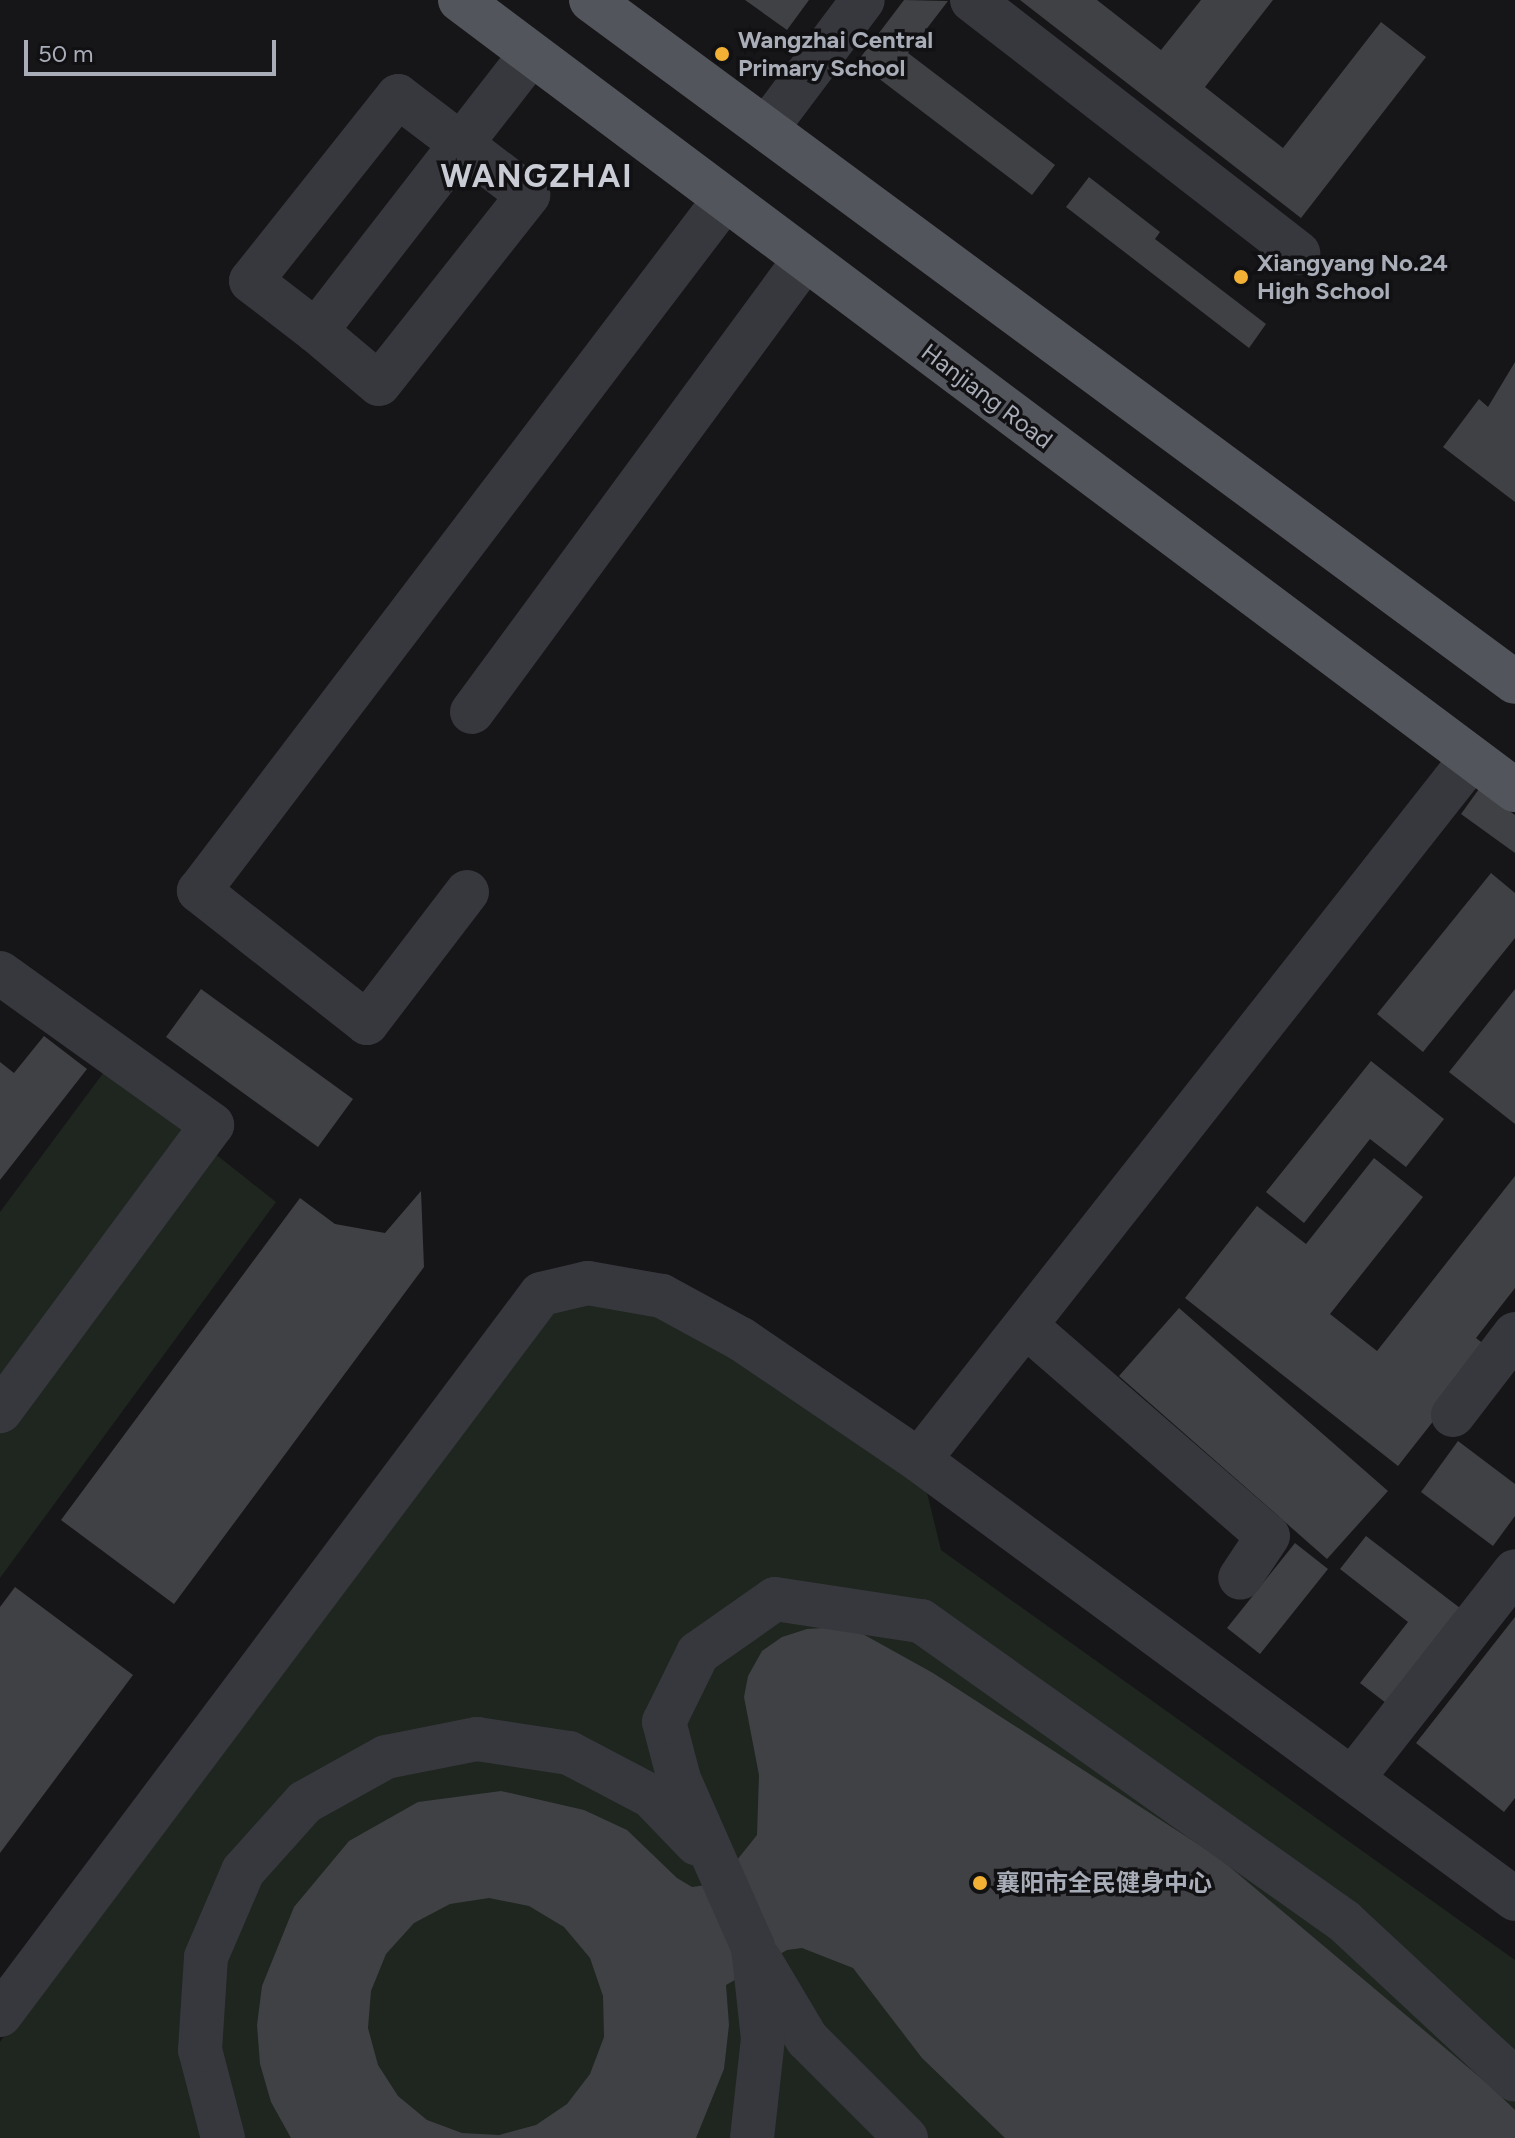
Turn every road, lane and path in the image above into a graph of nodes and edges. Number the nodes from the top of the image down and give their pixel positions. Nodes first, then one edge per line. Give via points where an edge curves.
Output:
1 (460, 0) edge
2 (591, 0) edge
3 (863, 0) edge
4 (972, 0) edge
5 (531, 54) junction
6 (766, 129) junction
7 (461, 144) junction
8 (725, 199) junction
9 (1298, 253) dead end
10 (805, 259) junction
11 (316, 331) junction
12 (1515, 682) edge
13 (472, 712) dead end
14 (1471, 759) junction
15 (1515, 790) edge
16 (467, 892) dead end
17 (0, 973) edge
18 (1026, 1326) junction
19 (1515, 1334) edge
20 (0, 1411) edge
21 (1453, 1415) dead end
22 (919, 1460) junction
23 (1515, 1571) edge
24 (1240, 1578) dead end
25 (1352, 1779) junction
26 (715, 1863) junction
27 (1515, 1899) edge
28 (753, 1947) junction
29 (0, 2015) edge
30 (1515, 2080) edge
31 (894, 2133) edge
32 (223, 2138) edge
33 (752, 2138) edge

1 - 5 main road, Hanjiang Road
2 - 6 main road
3 - 6 street
4 - 9 street
5 - 7 street
5 - 8 main road, Hanjiang Road
6 - 12 main road
7 - 11 street
7 - 11 street via 398,96 251,281
7 - 11 street via 528,195 379,384
8 - 10 main road, Hanjiang Road
8 - 16 street via 199,891 367,1023
10 - 13 street
10 - 14 main road, Hanjiang Road
14 - 15 main road, Hanjiang Road
14 - 18 street
17 - 20 street via 212,1125
18 - 22 street
18 - 24 street via 1268,1536
19 - 21 street
22 - 25 street
22 - 29 street via 741,1339 662,1296 588,1283 541,1294
23 - 25 street
25 - 27 street
26 - 28 street
26 - 30 street via 679,1779 664,1722 698,1653 775,1599 921,1621 1344,1921
26 - 32 street via 651,1796 569,1753 477,1739 386,1757 305,1802 243,1871 206,1957 200,2050
28 - 31 street via 807,2039
28 - 33 street via 763,2039

